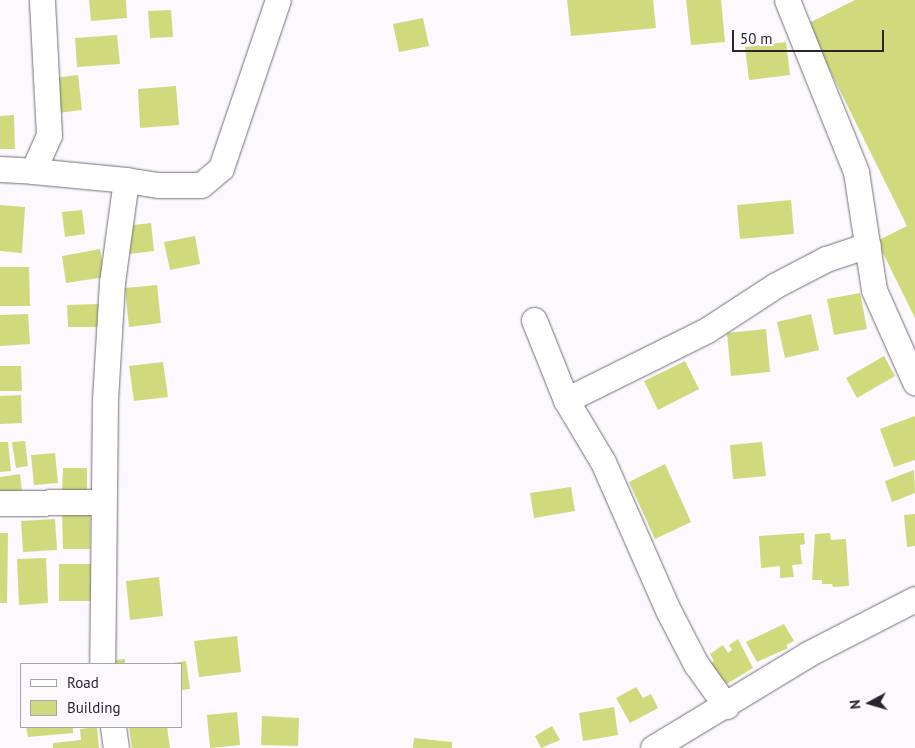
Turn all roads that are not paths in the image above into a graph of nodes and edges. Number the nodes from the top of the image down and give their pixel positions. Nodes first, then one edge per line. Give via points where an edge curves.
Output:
1 (42, 0) edge
2 (278, 0) edge
3 (787, 0) edge
4 (0, 169) edge
5 (33, 170) junction
6 (126, 180) junction
7 (868, 246) junction
8 (534, 320) dead end
9 (915, 382) edge
10 (566, 400) junction
11 (103, 502) junction
12 (0, 503) edge
13 (915, 599) edge
14 (102, 663) edge
15 (726, 706) junction
16 (113, 728) edge
17 (116, 748) edge
18 (653, 748) edge

1 - 5 street via 49,135
2 - 6 street via 222,168 201,185 158,185
3 - 7 street via 856,172
4 - 5 street
5 - 6 street
6 - 11 street via 112,282
7 - 9 street via 874,290
7 - 10 street via 826,259 776,285 707,330
8 - 10 street
10 - 15 street via 602,462 673,621 696,664
11 - 12 street
11 - 14 street
13 - 15 street via 808,654
15 - 18 street
16 - 17 street

